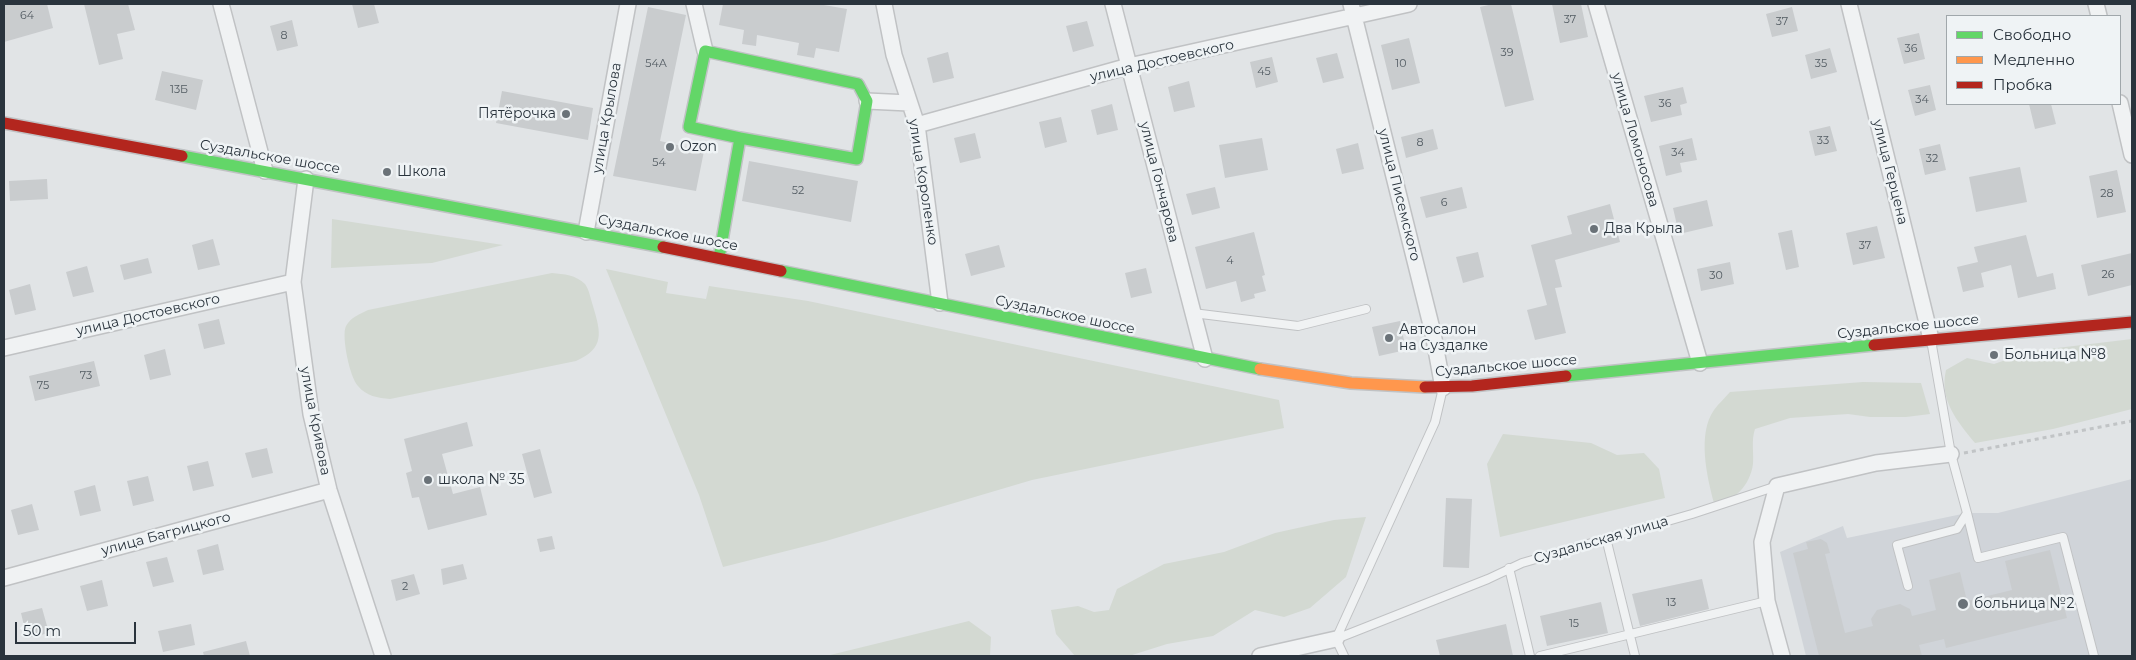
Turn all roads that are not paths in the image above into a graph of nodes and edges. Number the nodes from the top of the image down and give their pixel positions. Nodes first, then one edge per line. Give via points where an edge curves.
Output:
1 (221, 4) edge
2 (628, 4) edge
3 (694, 4) edge
4 (884, 4) edge
5 (1113, 4) edge
6 (1409, 4) edge
7 (1596, 4) edge
8 (1849, 4) edge
9 (1353, 11) edge
10 (705, 51) junction
11 (1130, 66) junction
12 (867, 101) junction
13 (909, 103) junction
14 (2121, 105) edge
15 (2128, 120) edge
16 (4, 124) edge
17 (917, 125) junction
18 (740, 138) junction
19 (2132, 155) edge
20 (265, 171) junction
21 (306, 179) junction
22 (586, 232) junction
23 (719, 258) junction
24 (293, 282) junction
25 (940, 304) junction
26 (1366, 309) dead end
27 (1193, 313) junction
28 (2132, 322) edge
29 (1931, 340) junction
30 (4, 348) edge
31 (1205, 359) junction
32 (1700, 363) junction
33 (1443, 388) junction
34 (1951, 454) junction
35 (1777, 486) junction
36 (329, 490) junction
37 (1967, 512) junction
38 (1606, 538) junction
39 (1509, 568) junction
40 (4, 578) edge
41 (1908, 586) dead end
42 (1767, 601) junction
43 (1629, 635) junction
44 (1336, 639) junction
45 (383, 656) edge
46 (1260, 656) edge
47 (1344, 656) edge
48 (1530, 656) edge
49 (1540, 656) edge
50 (1635, 656) edge
51 (1782, 656) edge
52 (2094, 656) edge

1 - 20 street
2 - 22 street, улица Крылова
3 - 10 street
4 - 13 street, улица Короленко via 894,55
5 - 11 street, улица Гончарова
6 - 9 street, улица Достоевского
7 - 32 street, улица Ломоносова
8 - 29 street, улица Герцена
9 - 11 street, улица Достоевского
9 - 33 street, улица Писемского
10 - 12 main road via 858,84
10 - 18 main road via 689,127
11 - 17 street, улица Достоевского
11 - 27 street, улица Гончарова
12 - 13 street
12 - 18 main road via 857,159
13 - 17 street, улица Короленко
14 - 15 street
15 - 19 street
16 - 20 main road, Суздальское шоссе
17 - 25 street, улица Короленко
18 - 23 main road
20 - 21 main road, Суздальское шоссе
21 - 22 main road, Суздальское шоссе
21 - 24 street, улица Кривова
22 - 23 main road, Суздальское шоссе
23 - 25 main road, Суздальское шоссе
24 - 30 street, улица Достоевского
24 - 36 street, улица Кривова via 311,414
25 - 31 main road, Суздальское шоссе
26 - 27 lane via 1298,326
27 - 31 street, улица Гончарова
28 - 29 main road, Суздальское шоссе
29 - 32 main road, Суздальское шоссе
29 - 34 lane
31 - 33 main road, Суздальское шоссе via 1300,377
32 - 33 main road, Суздальское шоссе
33 - 44 lane via 1435,422
34 - 35 street, Суздальская улица via 1876,463
34 - 37 lane
35 - 38 lane, Суздальская улица
35 - 42 street via 1762,542
36 - 40 street, улица Багрицкого
36 - 45 street, улица Кривова
37 - 41 lane via 1957,529 1897,544
37 - 52 lane via 1978,558 2063,538
38 - 39 lane, Суздальская улица
38 - 43 lane
39 - 44 lane, Суздальская улица
39 - 48 lane
42 - 43 lane
42 - 51 street
43 - 49 lane
43 - 50 lane
44 - 46 street, Суздальская улица
44 - 47 lane

